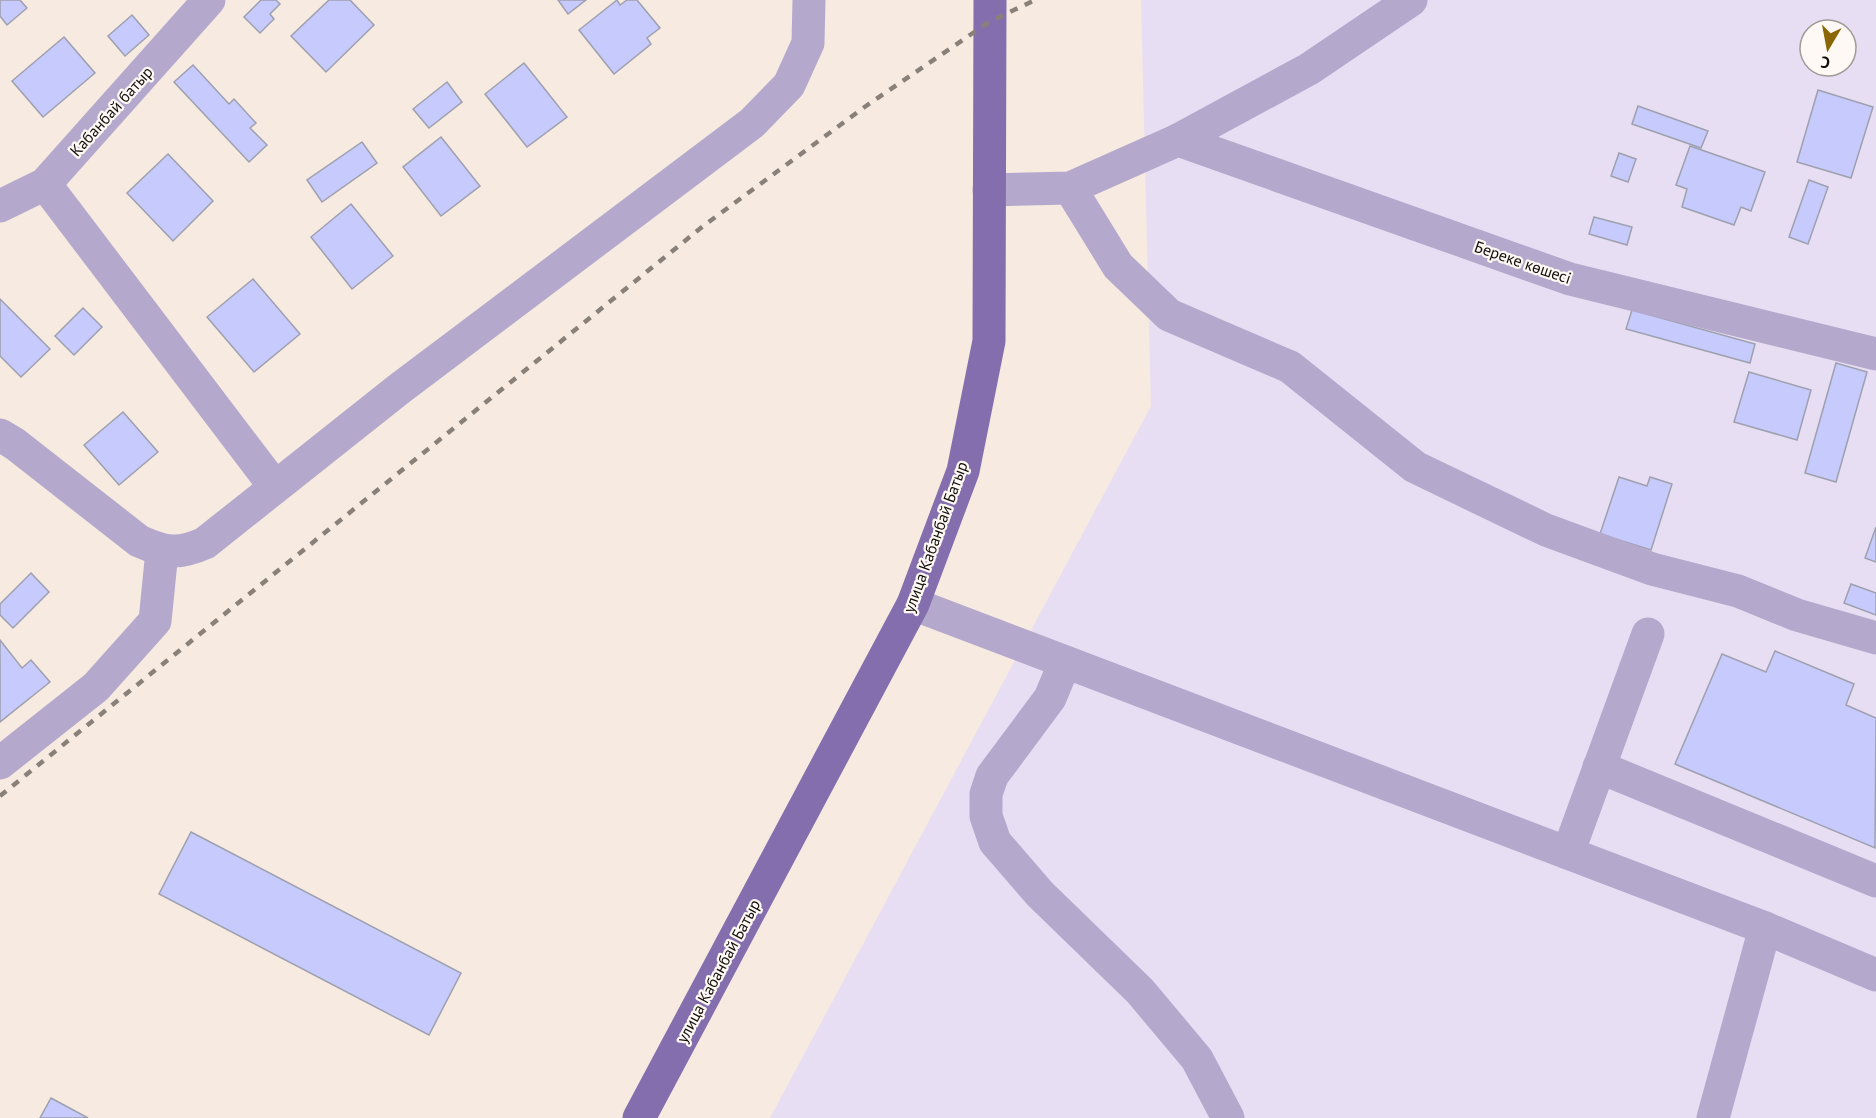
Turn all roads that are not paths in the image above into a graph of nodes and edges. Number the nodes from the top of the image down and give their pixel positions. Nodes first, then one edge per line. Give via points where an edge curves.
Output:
1 (209, 0) edge
2 (809, 0) edge
3 (990, 0) edge
4 (1411, 0) edge
5 (1178, 140) junction
6 (45, 184) junction
7 (1070, 188) junction
8 (989, 190) junction
9 (0, 206) edge
10 (1876, 354) edge
11 (8, 439) edge
12 (275, 487) junction
13 (162, 551) junction
14 (913, 604) junction
15 (1648, 634) dead end
16 (1876, 638) edge
17 (1065, 662) junction
18 (0, 763) edge
19 (1599, 767) junction
20 (1568, 853) junction
21 (1876, 881) edge
22 (1765, 928) junction
23 (1876, 975) edge
24 (639, 1118) edge
25 (1228, 1118) edge
26 (1713, 1118) edge

1 - 6 street, Кабанбай батыр
2 - 12 street via 808,43 789,85 752,123
3 - 8 main road, улица Кабанбай Батыр
4 - 5 street via 1309,69
5 - 7 street
5 - 10 street, Береке көшесі via 1570,279
6 - 9 street, Кабанбай батыр
6 - 12 street
7 - 8 street
7 - 16 street via 1118,266 1169,315 1290,368 1415,467 1545,530 1652,569 1738,591 1797,615
8 - 14 main road, улица Кабанбай Батыр via 989,341 963,471
11 - 13 street via 139,541
12 - 13 street via 205,543 186,551
13 - 18 street via 154,621 96,687
14 - 17 street
14 - 24 main road, улица Кабанбай Батыр
15 - 19 street
17 - 20 street
17 - 25 street via 1050,698 992,776 986,794 986,816 995,842 1040,894 1140,991 1197,1059
19 - 20 street
19 - 21 street
20 - 22 street
22 - 23 street
22 - 26 street

